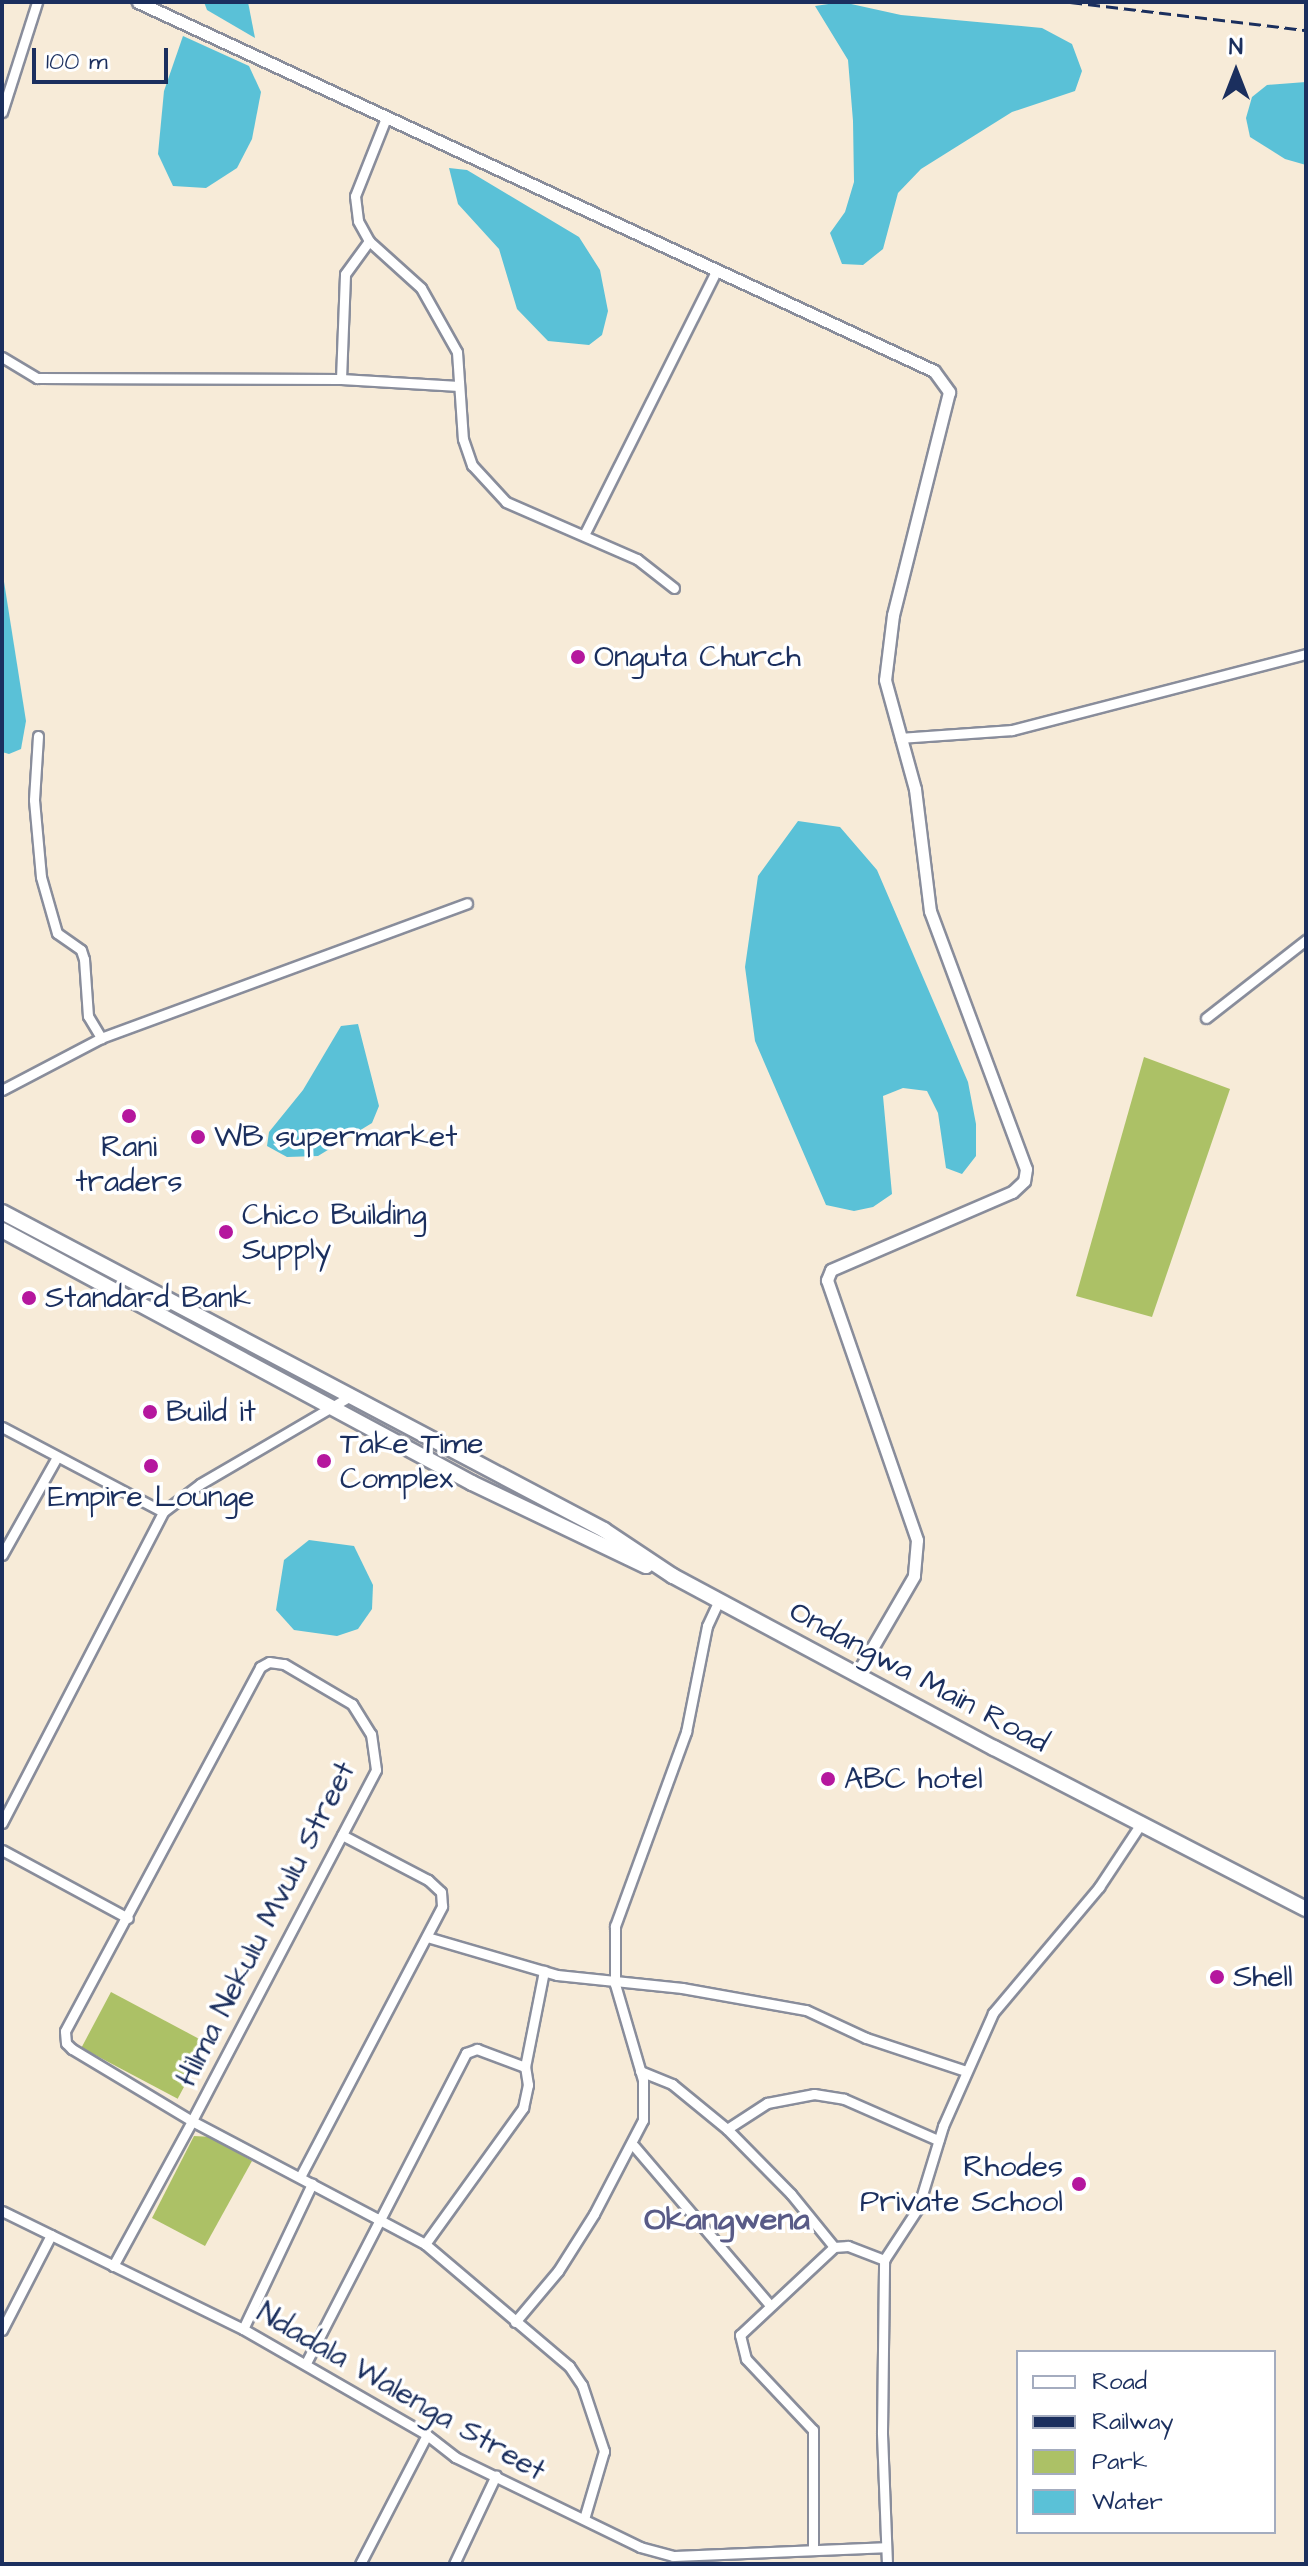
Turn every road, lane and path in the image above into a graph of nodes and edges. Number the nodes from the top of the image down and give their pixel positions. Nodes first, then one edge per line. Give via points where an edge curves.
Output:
1 (37, 2) edge
2 (138, 2) edge
3 (2, 112) edge
4 (386, 118) junction
5 (369, 241) junction
6 (717, 269) junction
7 (2, 357) edge
8 (341, 379) junction
9 (459, 386) junction
10 (584, 535) junction
11 (674, 588) dead end
12 (1306, 654) edge
13 (38, 736) dead end
14 (900, 738) junction
15 (467, 903) dead end
16 (1306, 940) edge
17 (1206, 1018) dead end
18 (101, 1038) junction
19 (2, 1090) edge
20 (2, 1212) edge
21 (2, 1230) edge
22 (84, 1254) junction
23 (77, 1270) junction
24 (349, 1397) junction
25 (334, 1408) junction
26 (2, 1427) edge
27 (57, 1457) junction
28 (163, 1512) junction
29 (2, 1555) edge
30 (673, 1576) junction
31 (719, 1600) junction
32 (857, 1674) junction
33 (1142, 1822) junction
34 (2, 1823) edge
35 (342, 1835) junction
36 (2, 1850) edge
37 (1306, 1909) edge
38 (128, 1918) junction
39 (427, 1937) junction
40 (544, 1971) junction
41 (615, 1984) junction
42 (525, 2067) junction
43 (640, 2071) junction
44 (966, 2071) junction
45 (192, 2121) junction
46 (727, 2129) junction
47 (938, 2140) junction
48 (634, 2146) junction
49 (300, 2177) junction
50 (312, 2184) junction
51 (2, 2211) edge
52 (376, 2218) junction
53 (51, 2235) junction
54 (425, 2244) junction
55 (834, 2247) junction
56 (884, 2260) junction
57 (113, 2266) junction
58 (770, 2305) junction
59 (515, 2322) junction
60 (243, 2329) junction
61 (2, 2330) edge
62 (306, 2363) junction
63 (427, 2435) junction
64 (496, 2475) junction
65 (584, 2519) junction
66 (886, 2547) junction
67 (813, 2550) junction
68 (360, 2564) edge
69 (454, 2564) edge
70 (887, 2564) edge

1 - 3 street
2 - 4 street
4 - 5 street via 355,196 358,221
4 - 6 street
5 - 8 street via 345,274
5 - 9 street via 421,288 457,352
6 - 10 street
6 - 14 street via 934,371 949,392 886,662 885,680
7 - 8 street via 37,378
8 - 9 street
9 - 10 street via 463,439 472,465 490,488 506,502
10 - 11 street via 660,573
12 - 14 street via 1012,730
13 - 18 street via 34,800 41,877 57,933 81,950 88,1016
14 - 32 street via 915,789 930,911 1026,1169 1024,1181 1012,1192 831,1270 827,1280 917,1540 914,1576
15 - 18 street
16 - 17 street
18 - 19 street
20 - 22 main road, Ondangwa Main Road
21 - 23 main road, Ondangwa Main Road
22 - 23 main road
22 - 24 main road, Ondangwa Main Road
23 - 25 main road, Ondangwa Main Road
24 - 25 street
24 - 30 main road, Ondangwa Main Road via 604,1530
25 - 28 street via 200,1484
25 - 30 main road, Ondangwa Main Road via 472,1483
26 - 27 street
27 - 28 street
27 - 29 street
28 - 34 street
30 - 31 main road, Ondangwa Main Road
31 - 32 main road, Ondangwa Main Road
31 - 41 street via 707,1626 682,1745 615,1926
32 - 33 main road, Ondangwa Main Road
33 - 37 main road, Ondangwa Main Road
33 - 44 street via 1099,1887 993,2013
35 - 38 street, Hilma Nekulu Mvulu Street via 376,1770 371,1734 352,1704 333,1689 269,1662 260,1667
35 - 39 street via 441,1892 442,1906
35 - 45 street, Hilma Nekulu Mvulu Street
36 - 38 street
38 - 45 street via 67,2026 66,2043
39 - 40 street
39 - 49 street
40 - 41 street
40 - 42 street
41 - 43 street
41 - 44 street via 682,1988 806,2010 866,2038
42 - 52 street via 477,2049 466,2053
42 - 54 street via 523,2108
43 - 46 street via 672,2084
43 - 48 street via 643,2120
44 - 47 street
45 - 49 street
45 - 57 street, Hilma Nekulu Mvulu Street
46 - 47 street via 778,2099 814,2094 844,2099
46 - 55 street
47 - 56 street via 918,2208
48 - 58 street
48 - 59 street via 558,2271
49 - 50 street
50 - 52 street
50 - 60 street
51 - 53 street, Ndadala Walenga Street
52 - 54 street
52 - 62 street
53 - 57 street, Ndadala Walenga Street
53 - 61 street
54 - 59 street
55 - 56 street via 848,2246
55 - 58 street
56 - 66 street
57 - 60 street, Ndadala Walenga Street
58 - 67 street via 743,2330 741,2350 813,2430
59 - 65 street via 569,2366 598,2422 603,2463
60 - 62 street, Ndadala Walenga Street
62 - 63 street, Ndadala Walenga Street
63 - 64 street, Ndadala Walenga Street via 455,2457
63 - 68 street
64 - 65 street, Ndadala Walenga Street
64 - 69 street
65 - 67 street, Ndadala Walenga Street via 640,2547 673,2556
66 - 67 street, Ndadala Walenga Street
66 - 70 street

